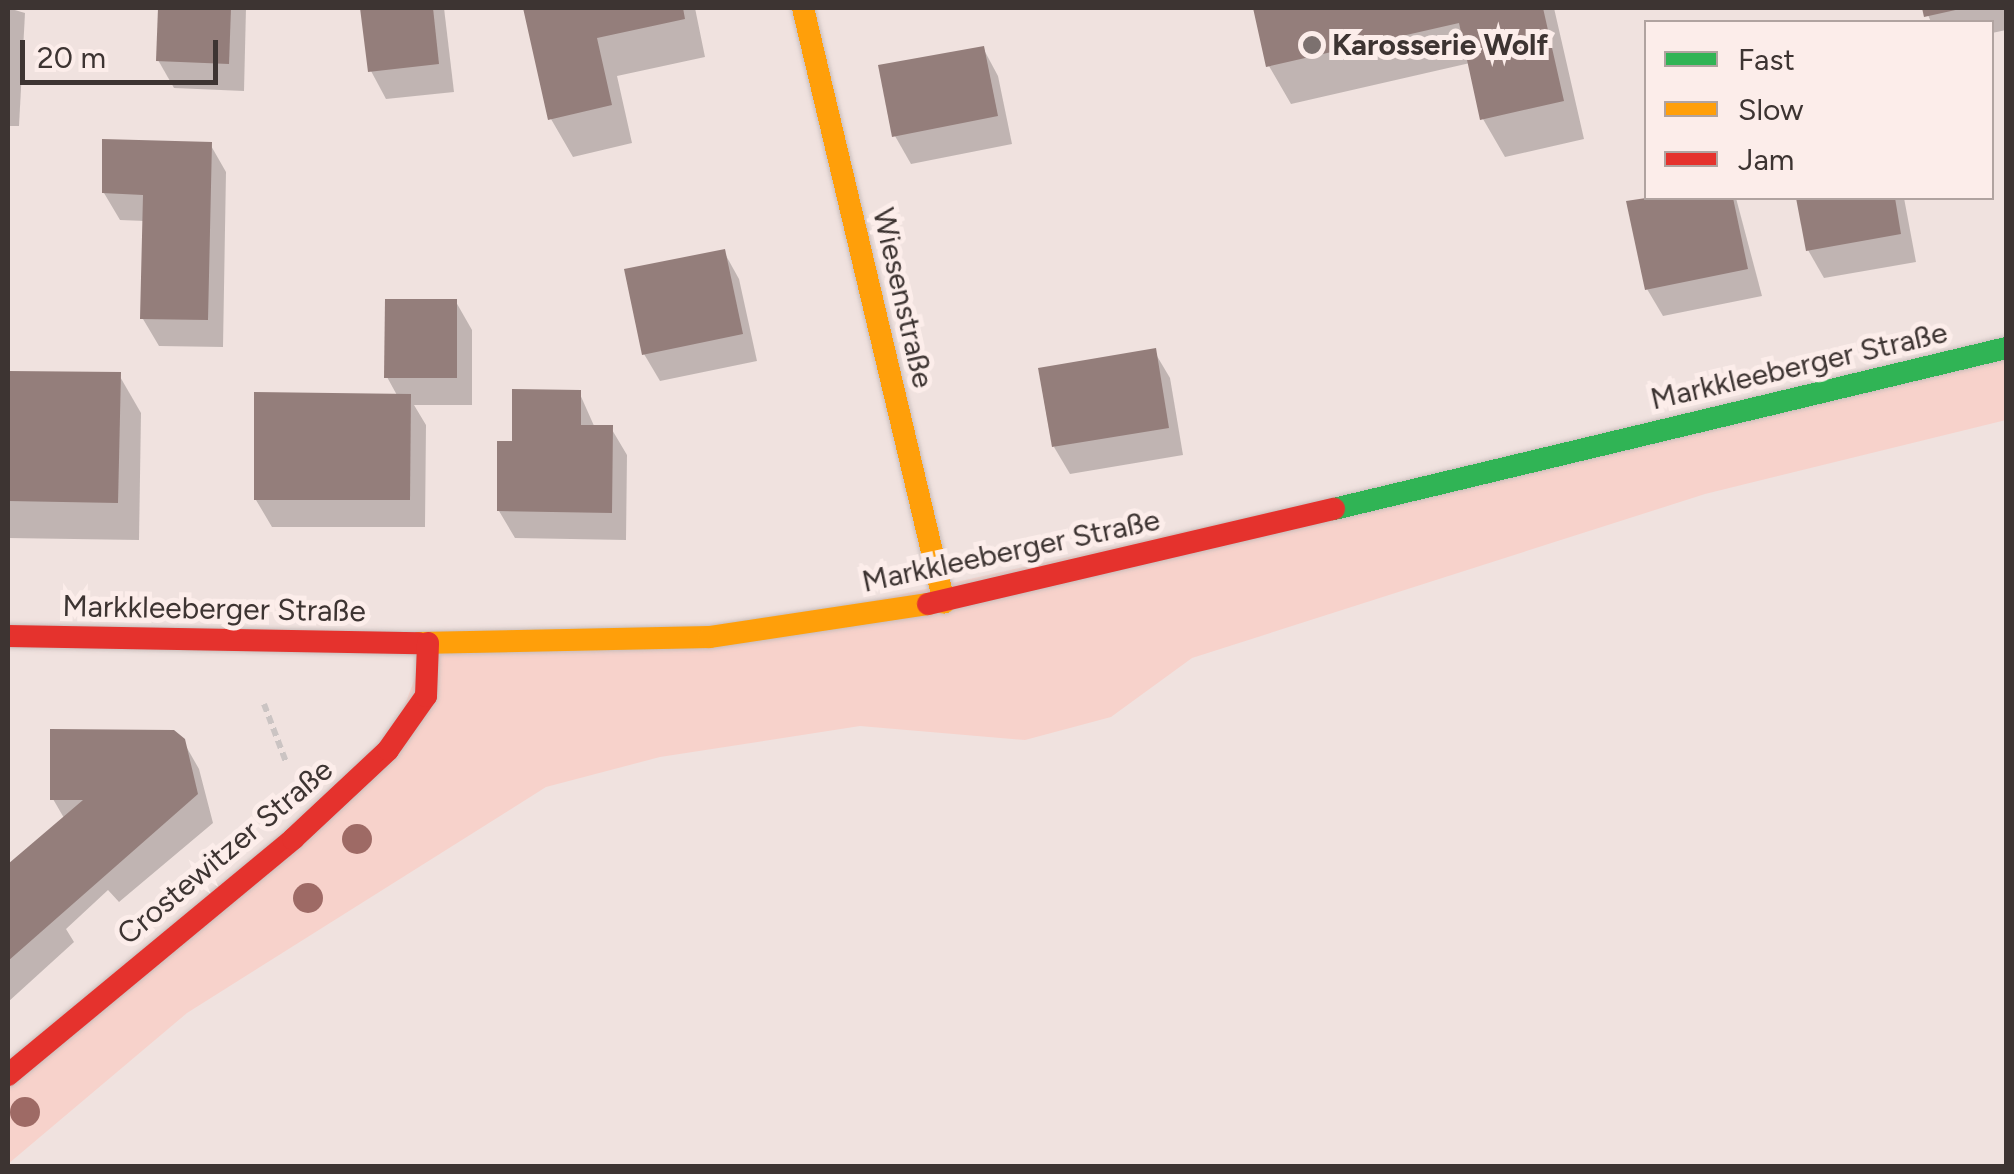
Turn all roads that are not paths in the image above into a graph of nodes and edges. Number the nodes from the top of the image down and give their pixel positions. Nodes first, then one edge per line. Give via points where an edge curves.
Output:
1 (804, 8) edge
2 (2006, 348) edge
3 (944, 602) junction
4 (8, 636) edge
5 (428, 643) junction
6 (8, 1075) edge

1 - 3 main road, Wiesenstraße
2 - 3 main road, Markkleeberger Straße
3 - 5 main road, Markkleeberger Straße via 710,637
4 - 5 main road, Markkleeberger Straße
5 - 6 main road, Crostewitzer Straße via 426,696 388,750

